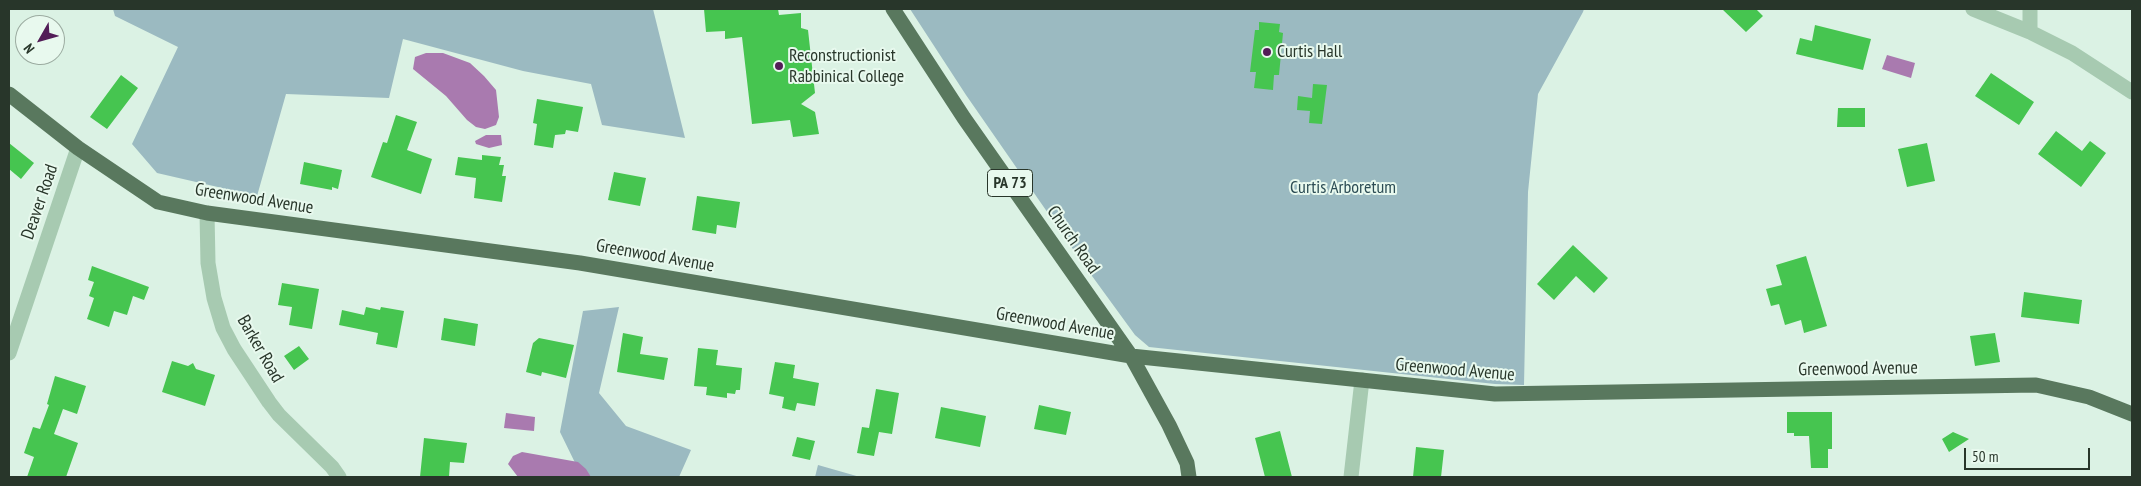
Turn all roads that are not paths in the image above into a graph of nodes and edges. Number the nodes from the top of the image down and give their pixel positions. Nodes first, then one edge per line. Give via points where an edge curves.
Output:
1 (893, 9) edge
2 (1972, 9) edge
3 (2030, 9) edge
4 (2030, 32) junction
5 (2132, 92) edge
6 (9, 94) edge
7 (78, 148) junction
8 (207, 213) junction
9 (9, 353) edge
10 (1131, 356) junction
11 (1362, 380) junction
12 (2132, 414) edge
13 (339, 477) edge
14 (1189, 477) edge
15 (1352, 477) edge

1 - 10 main road, Church Road / PA 73 via 964,118
2 - 4 street
3 - 4 street
4 - 5 street via 2072,53
6 - 7 main road, Greenwood Avenue
7 - 8 main road, Greenwood Avenue via 158,202
7 - 9 street, Deaver Road
8 - 10 main road, Greenwood Avenue via 580,263
8 - 13 street, Barker Road via 206,244 211,285 223,328 279,415
10 - 11 main road, Greenwood Avenue
10 - 14 main road, Church Road / PA 73 via 1169,425 1187,463
11 - 12 main road, Greenwood Avenue via 1495,394 2036,385 2089,396
11 - 15 street

